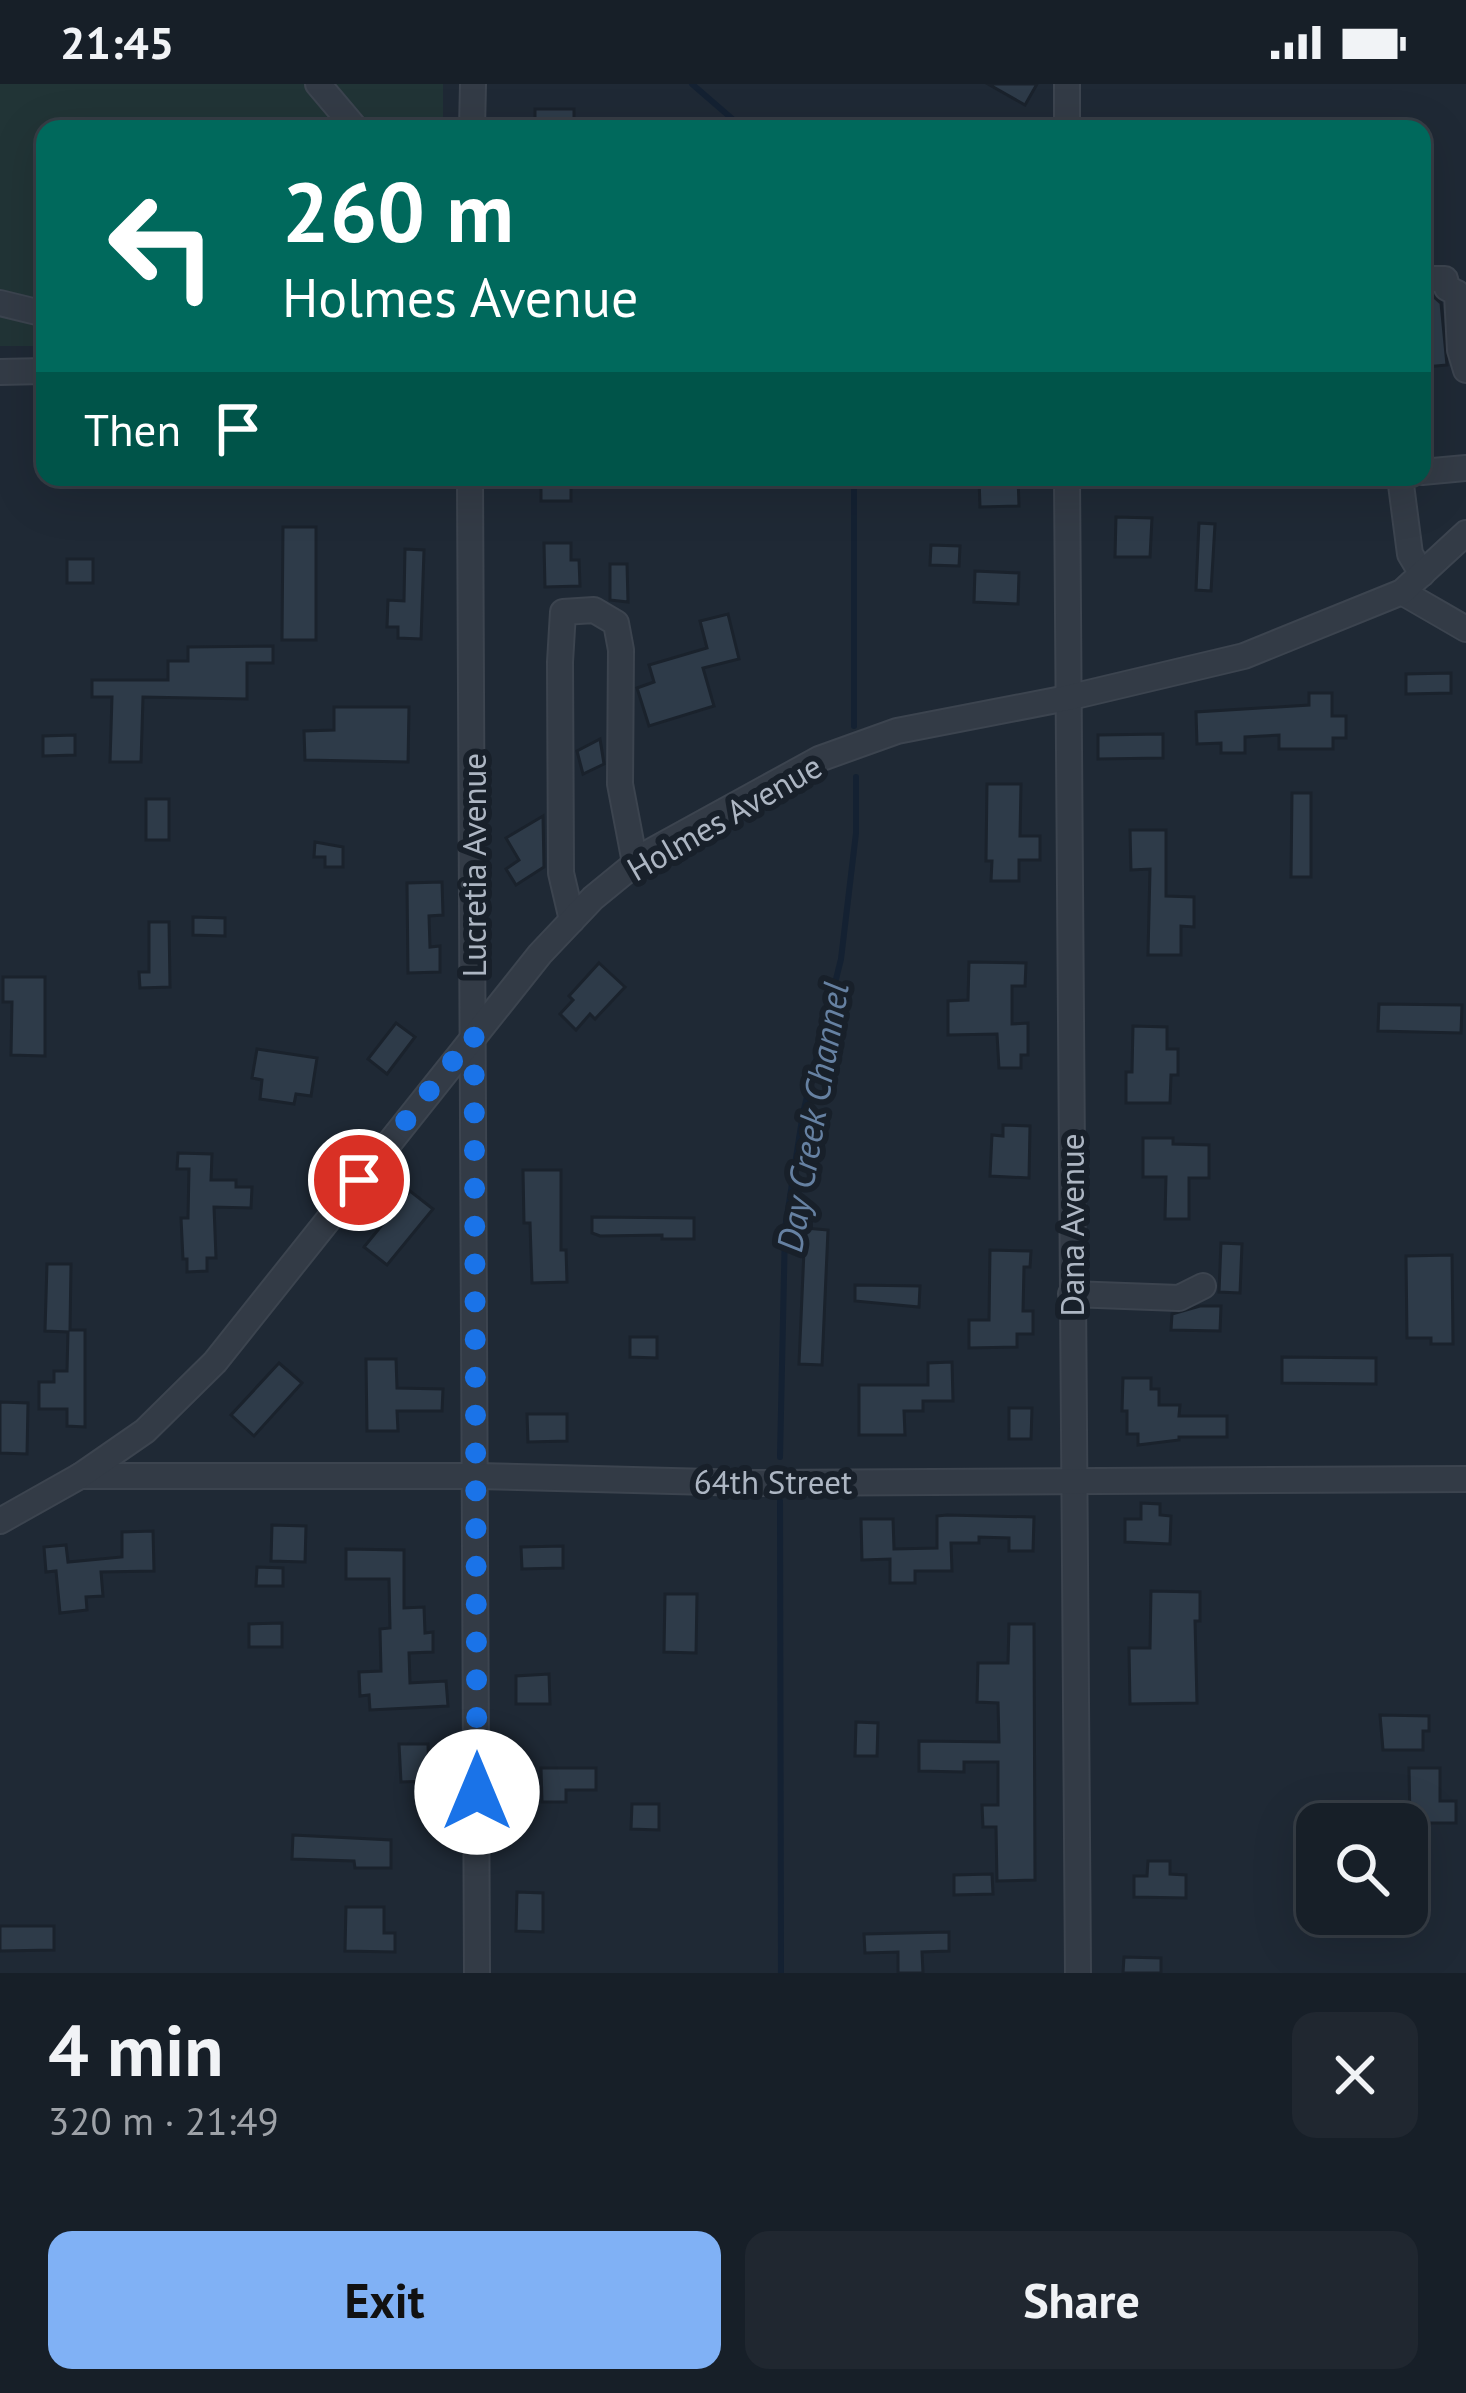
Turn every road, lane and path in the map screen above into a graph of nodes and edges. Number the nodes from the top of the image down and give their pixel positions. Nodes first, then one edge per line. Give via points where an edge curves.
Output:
1 (318, 84) edge
2 (473, 84) edge
3 (1067, 84) edge
4 (348, 120) edge
5 (472, 120) edge
6 (1067, 120) edge
7 (1431, 279) edge
8 (0, 304) edge
9 (36, 312) edge
10 (1466, 370) edge
11 (0, 371) edge
12 (36, 371) edge
13 (1466, 468) edge
14 (1431, 471) edge
15 (470, 486) edge
16 (1067, 486) edge
17 (1401, 486) edge
18 (1466, 533) edge
19 (1422, 574) junction
20 (1402, 592) junction
21 (1466, 629) edge
22 (1067, 698) junction
23 (635, 863) junction
24 (572, 920) junction
25 (474, 1034) junction
26 (1203, 1286) dead end
27 (1071, 1294) junction
28 (80, 1476) junction
29 (477, 1476) junction
30 (1072, 1478) junction
31 (1466, 1478) edge
32 (0, 1521) edge
33 (478, 1973) edge
34 (1078, 1973) edge

1 - 4 street
2 - 5 street
3 - 6 street
7 - 10 street via 1444,279 1457,293
8 - 9 street
11 - 12 street
13 - 14 street
15 - 25 street, Lucretia Avenue
16 - 22 street, Dana Avenue
17 - 19 street via 1410,554
18 - 19 street, Holmes Avenue
19 - 20 street, Holmes Avenue
20 - 21 street
20 - 22 street, Holmes Avenue via 1244,656
22 - 23 street, Holmes Avenue via 897,731 819,759
22 - 27 street, Dana Avenue
23 - 24 street, Holmes Avenue
23 - 24 street via 620,784 616,622 594,610 563,612 561,873
24 - 25 street, Holmes Avenue
25 - 28 street, Holmes Avenue via 215,1363 145,1431
25 - 29 street, Lucretia Avenue
26 - 27 street via 1179,1298
27 - 30 street, Dana Avenue
28 - 29 street, 64th Street
28 - 32 street, Holmes Avenue
29 - 30 street, 64th Street via 749,1483
29 - 33 street, Lucretia Avenue
30 - 31 street, 64th Street
30 - 34 street, Dana Avenue

